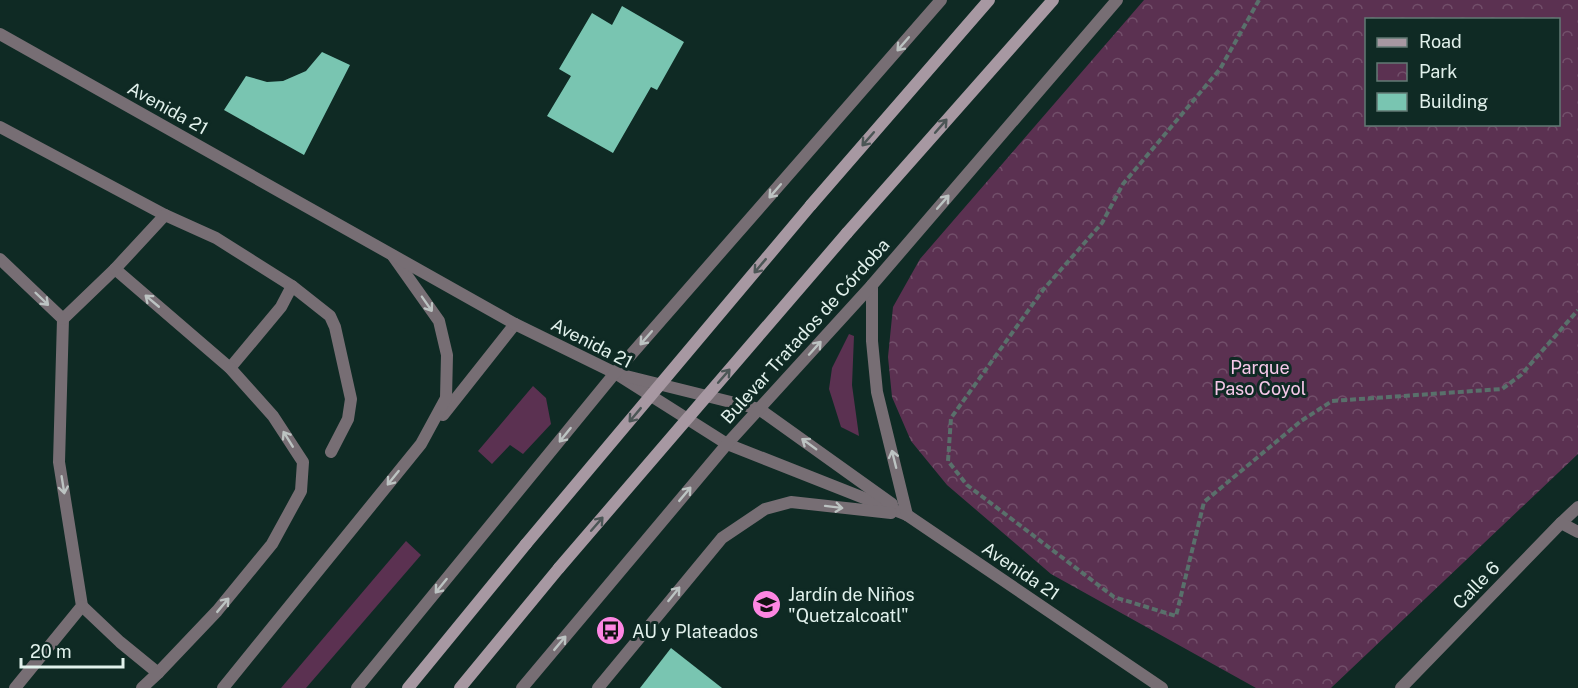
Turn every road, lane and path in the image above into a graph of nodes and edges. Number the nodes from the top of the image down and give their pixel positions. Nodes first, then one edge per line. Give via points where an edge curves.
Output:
1 (941, 0) edge
2 (989, 0) edge
3 (1053, 0) edge
4 (1117, 0) edge
5 (1259, 0) edge
6 (0, 34) edge
7 (0, 127) edge
8 (165, 215) junction
9 (393, 256) junction
10 (0, 259) edge
11 (115, 269) junction
12 (873, 285) junction
13 (292, 286) junction
14 (1578, 310) edge
15 (63, 319) junction
16 (515, 324) junction
17 (230, 368) junction
18 (615, 374) junction
19 (759, 408) junction
20 (421, 444) junction
21 (727, 444) junction
22 (331, 452) dead end
23 (1578, 507) edge
24 (908, 515) junction
25 (1562, 523) junction
26 (1578, 532) edge
27 (82, 606) junction
28 (158, 673) junction
29 (15, 688) edge
30 (142, 688) edge
31 (223, 688) edge
32 (357, 688) edge
33 (408, 688) edge
34 (460, 688) edge
35 (522, 688) edge
36 (598, 688) edge
37 (1162, 688) edge
38 (1401, 688) edge

1 -> 18 street
2 -> 33 main road, bridge via 811,205
34 -> 3 main road, Bulevar Tratados de Córdoba, bridge via 847,233
12 -> 4 street, Bulevar Tratados de Córdoba
5 - 14 path via 1220,69 1123,184 1102,223 1043,290 951,418 948,461 967,485 1114,597 1176,616 1203,502 1301,421 1332,401 1502,389 1521,375
6 - 9 street, Avenida 21
7 - 8 street
8 - 11 street
8 - 13 street via 216,238
9 - 16 street, Avenida 21
9 -> 20 street via 439,321 447,355 446,398
10 -> 15 street
11 - 15 street
17 -> 11 street
19 -> 12 street, Bulevar Tratados de Córdoba
24 -> 12 street via 877,392 872,341
13 - 17 street via 281,307
13 - 22 street via 330,316 341,352 351,399 348,419
15 -> 27 street via 59,462
16 - 18 street, Avenida 21
16 - 20 street
28 -> 17 street via 218,611 272,544 301,490 303,462 273,416
18 - 19 street
18 - 21 street, Avenida 21
18 -> 32 street
19 - 21 street, Bulevar Tratados de Córdoba
24 -> 19 street
20 -> 31 street
21 - 24 street, Avenida 21
35 -> 21 street, Bulevar Tratados de Córdoba
23 - 25 street, Calle 6
36 -> 24 street via 722,538 765,509 791,502
24 - 37 street, Avenida 21
25 - 26 street
25 - 38 street, Calle 6
27 - 28 street
27 - 29 street
28 - 30 street

